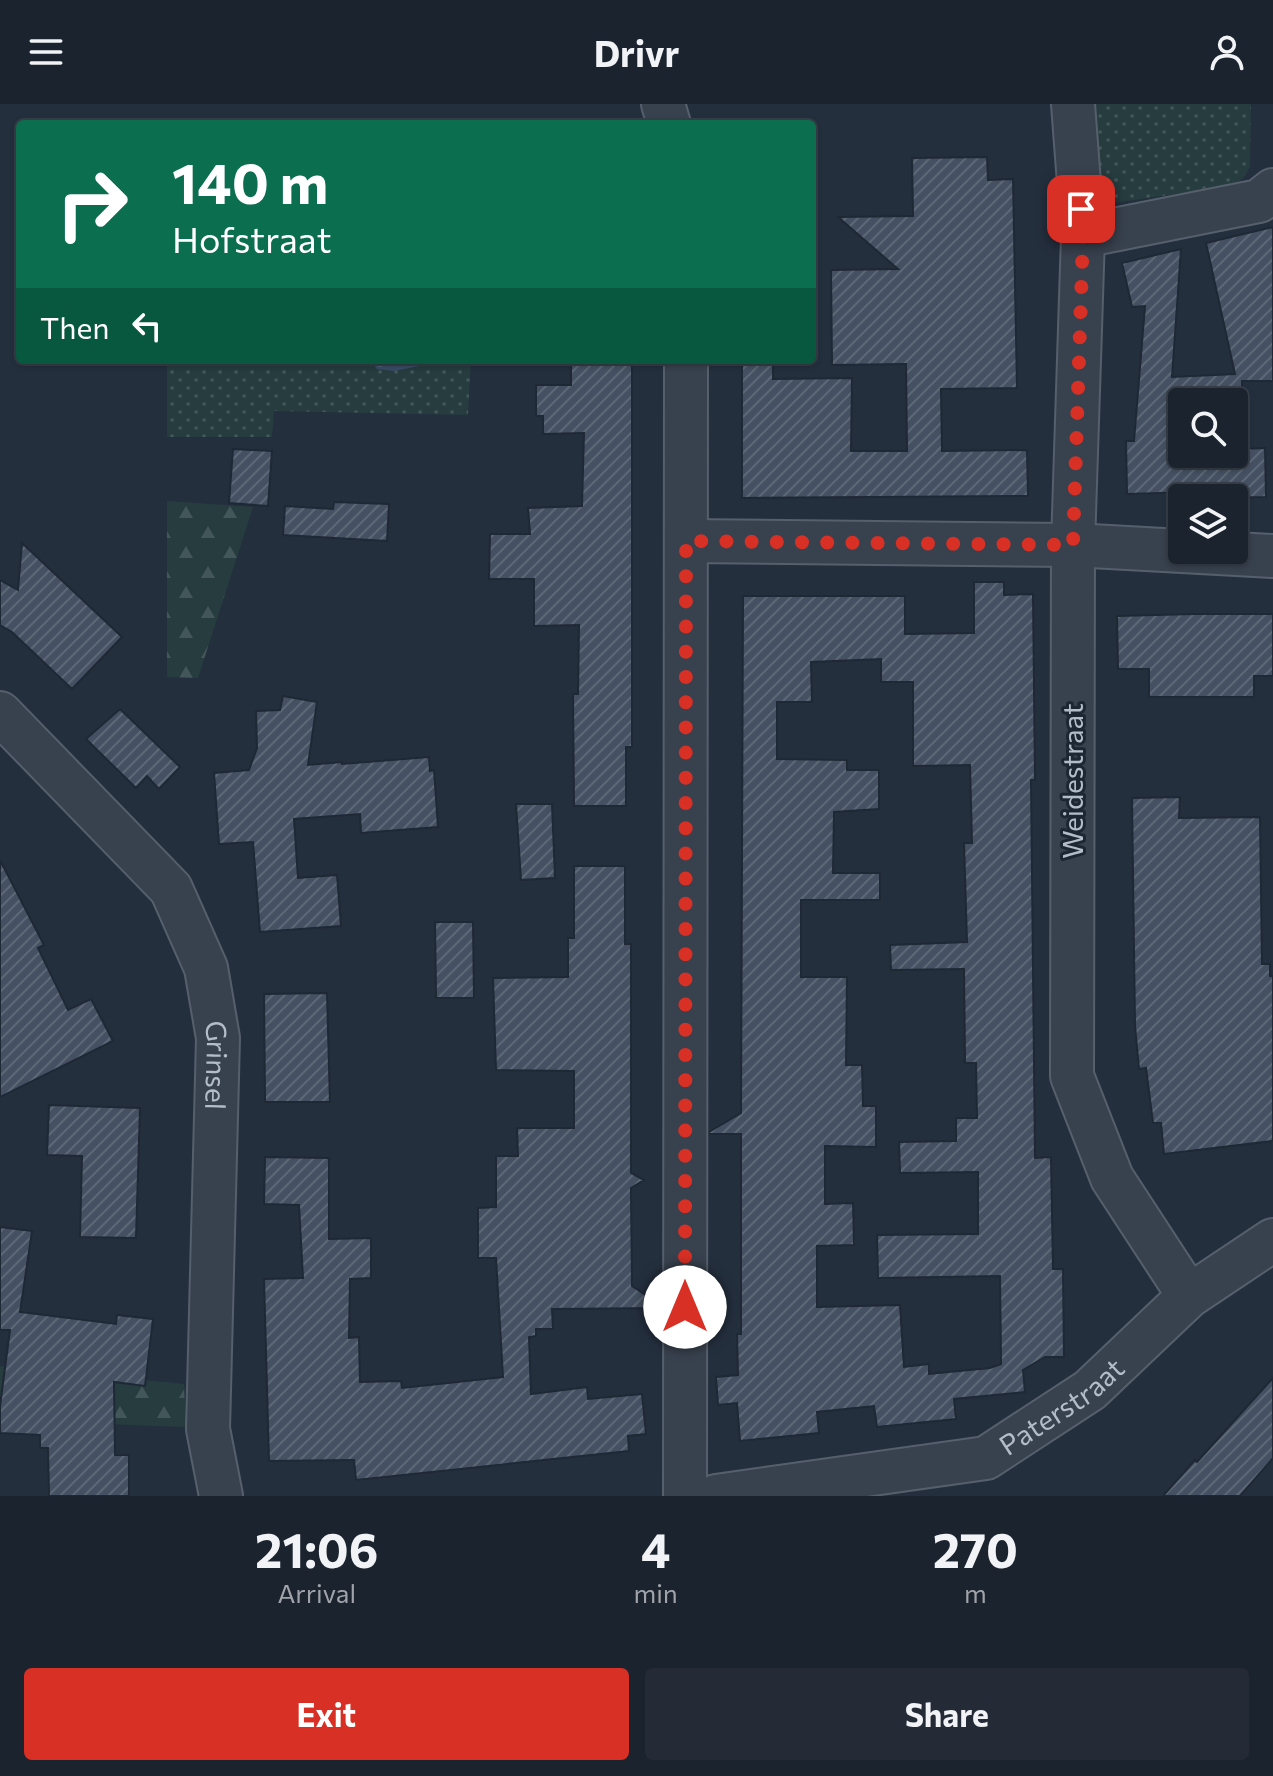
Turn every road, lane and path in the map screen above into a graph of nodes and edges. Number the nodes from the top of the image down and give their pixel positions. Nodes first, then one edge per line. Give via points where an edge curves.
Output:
1 (1073, 104) edge
2 (1273, 190) edge
3 (1083, 236) junction
4 (686, 364) edge
5 (686, 541) junction
6 (1073, 545) junction
7 (1273, 556) edge
8 (0, 713) edge
9 (1273, 1240) edge
10 (1189, 1296) junction
11 (221, 1496) edge
12 (685, 1496) edge
13 (716, 1496) edge

1 - 3 street, Weidestraat
2 - 3 street via 1259,201
3 - 6 street, Weidestraat
4 - 5 street
5 - 6 street
5 - 12 street
6 - 7 street
6 - 10 street, Weidestraat via 1072,1076 1112,1178
8 - 11 street, Grinsel via 171,889 206,968 218,1038 208,1429
9 - 10 street, Paterstraat
10 - 13 street, Paterstraat via 1090,1390 986,1458

